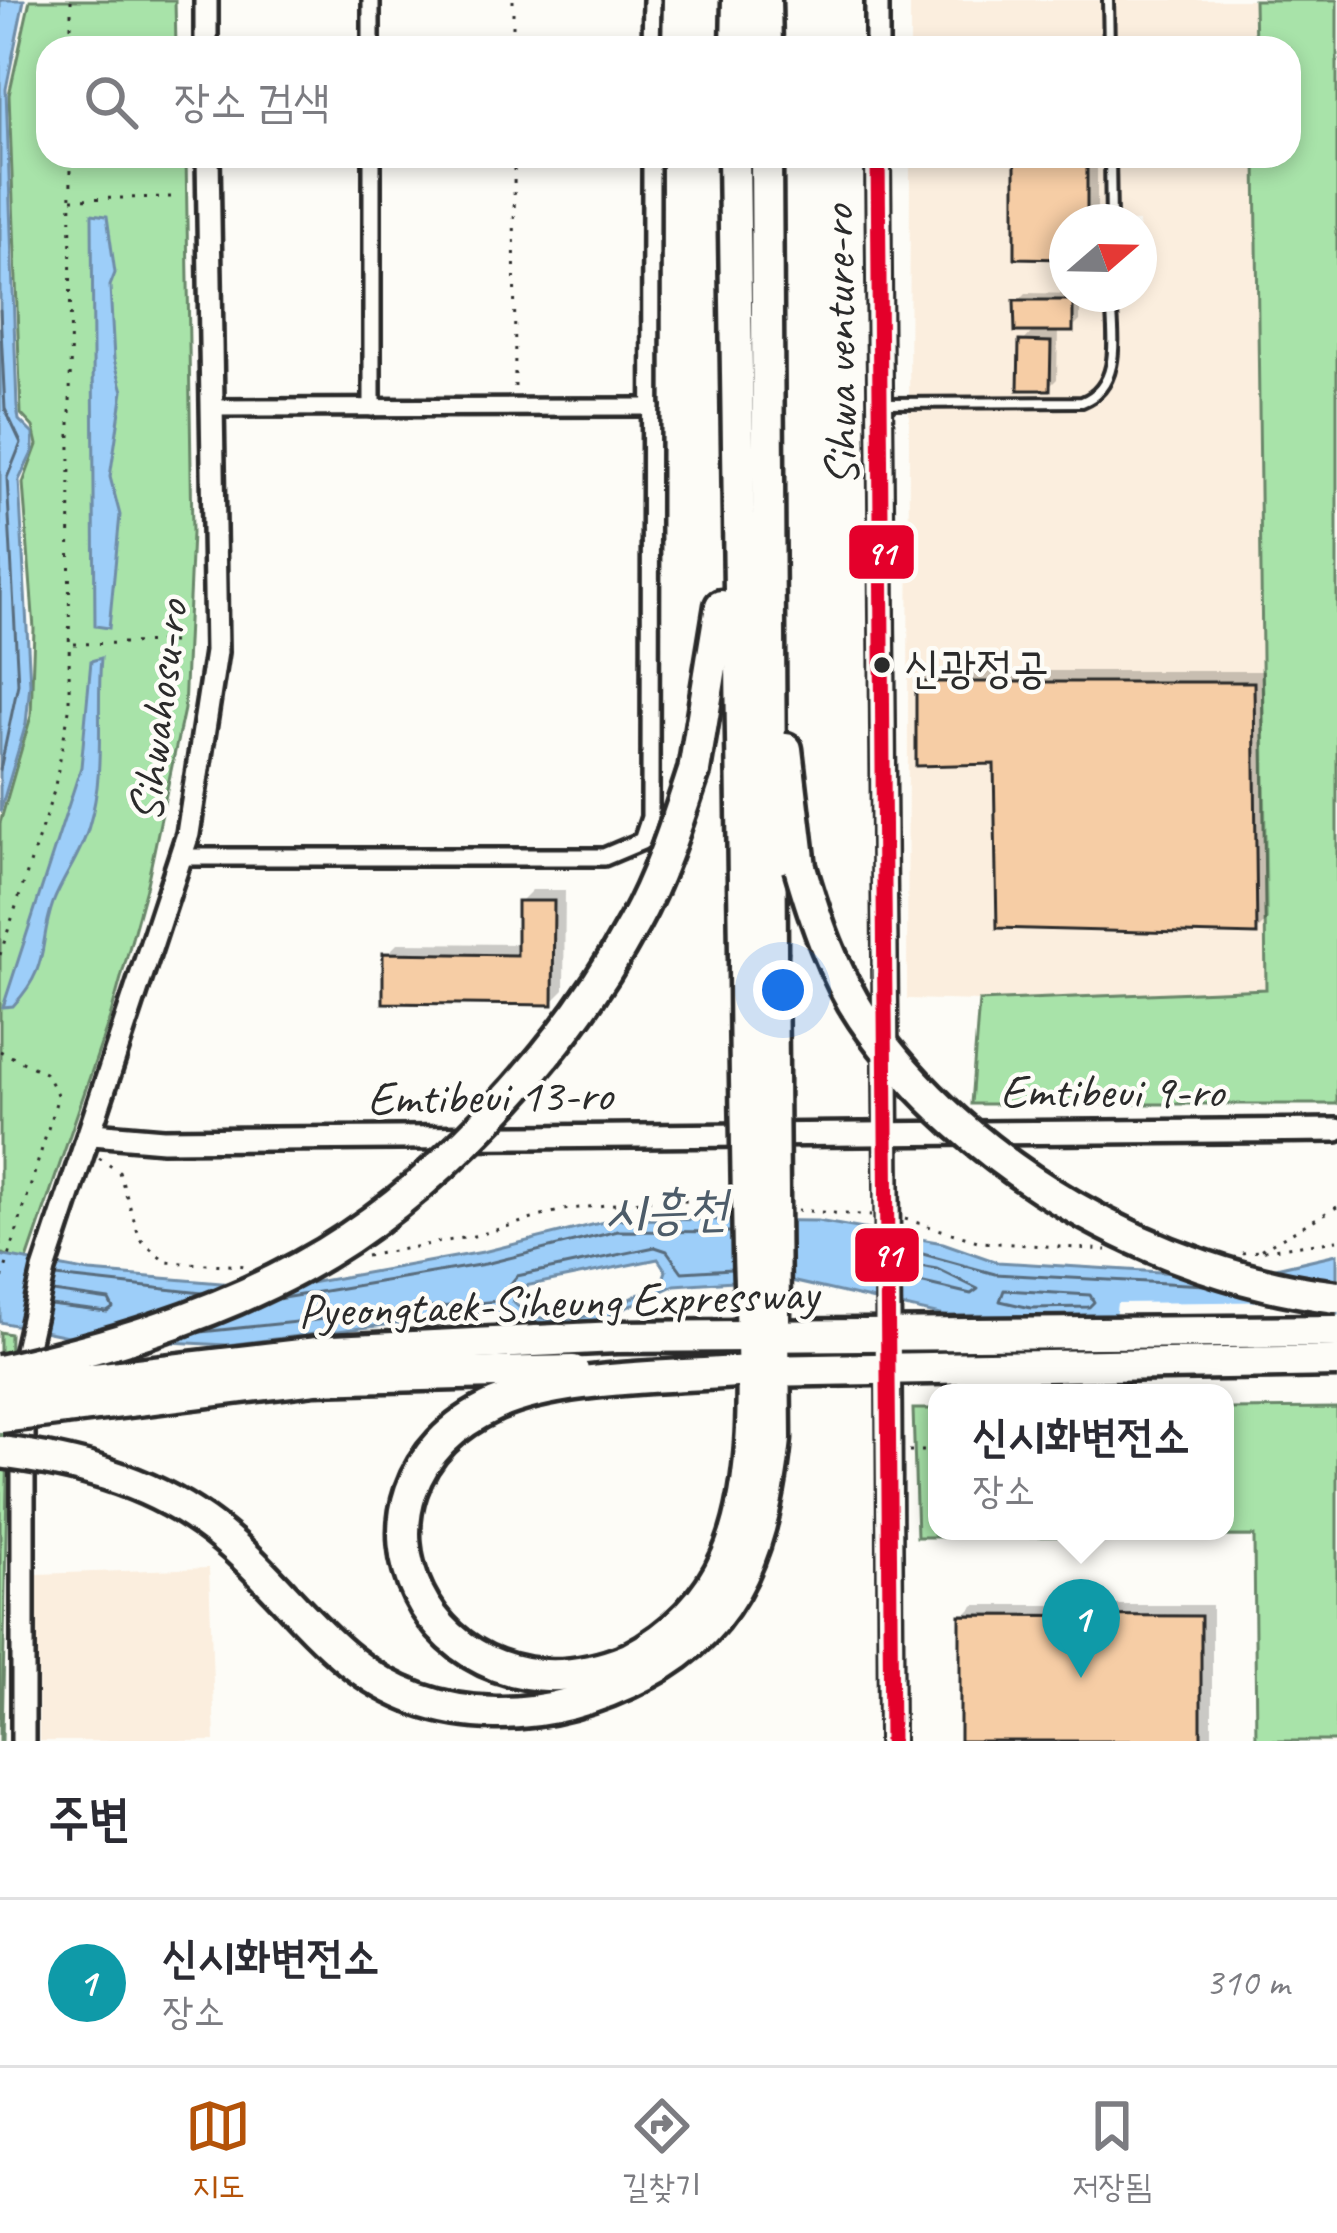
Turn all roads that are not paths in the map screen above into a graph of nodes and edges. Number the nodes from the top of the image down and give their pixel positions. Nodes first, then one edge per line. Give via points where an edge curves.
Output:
1 (206, 0) edge
2 (371, 0) edge
3 (652, 0) edge
4 (738, 0) edge
5 (766, 0) edge
6 (877, 0) edge
7 (1108, 0) edge
8 (206, 36) edge
9 (371, 36) edge
10 (651, 36) edge
11 (736, 36) edge
12 (766, 36) edge
13 (878, 36) edge
14 (1108, 36) edge
15 (208, 168) edge
16 (371, 168) edge
17 (651, 168) edge
18 (734, 168) edge
19 (734, 168) edge
20 (766, 168) edge
21 (878, 168) edge
22 (1110, 168) edge
23 (1111, 204) edge
24 (1111, 312) edge
25 (767, 389) junction
26 (880, 403) junction
27 (651, 407) junction
28 (372, 408) junction
29 (212, 409) junction
30 (181, 856) junction
31 (758, 952) junction
32 (1337, 1130) edge
33 (887, 1133) junction
34 (93, 1144) junction
35 (1337, 1297) edge
36 (1337, 1331) edge
37 (1337, 1360) edge
38 (11, 1367) edge
39 (746, 1371) junction
40 (0, 1390) edge
41 (0, 1418) edge
42 (0, 1452) edge
43 (23, 1741) edge
44 (891, 1741) edge

1 - 8 street
2 - 9 street
3 - 10 street
4 - 11 highway
5 - 12 highway
6 - 13 street
7 - 14 lane
15 - 29 street, Sihwahosu-ro
16 - 28 street
17 - 27 street
18 - 38 highway, bridge via 723,595 694,771 634,923 579,1010 510,1094 431,1172 304,1265 84,1352
19 - 31 highway
20 - 25 highway
21 - 26 street, Sihwa venture-ro
22 - 23 lane
24 - 26 lane via 1112,370 1096,397
25 - 31 highway
25 - 35 highway, bridge via 788,784 800,867 817,924 863,1017 939,1108 1025,1174 1192,1263
26 - 33 street, Sihwa venture-ro
27 - 28 street
27 - 30 street via 650,817 642,841 604,857
28 - 29 street
29 - 30 street, Sihwahosu-ro via 216,652
30 - 34 street, Sihwahosu-ro
31 - 39 highway, bridge via 753,1404 727,1558 686,1621 596,1677 519,1685 480,1671 436,1639 410,1582 401,1534 412,1486 471,1418 535,1393
31 - 42 highway, bridge via 775,1439 768,1504 730,1603 676,1658 560,1710 466,1713 419,1701 351,1662 203,1521 138,1484
32 - 33 street, Emtibeui 9-ro
33 - 34 street, Emtibeui 13-ro
33 - 44 street, Sihwa venture-ro, bridge
34 - 38 street, Sihwahosu-ro
36 - 40 highway, Pyeongtaek-Siheung Expressway, bridge via 592,1338 334,1351
37 - 39 highway, Pyeongtaek-Siheung Expressway, bridge
38 - 43 street
39 - 41 highway, Pyeongtaek-Siheung Expressway, bridge via 315,1378

